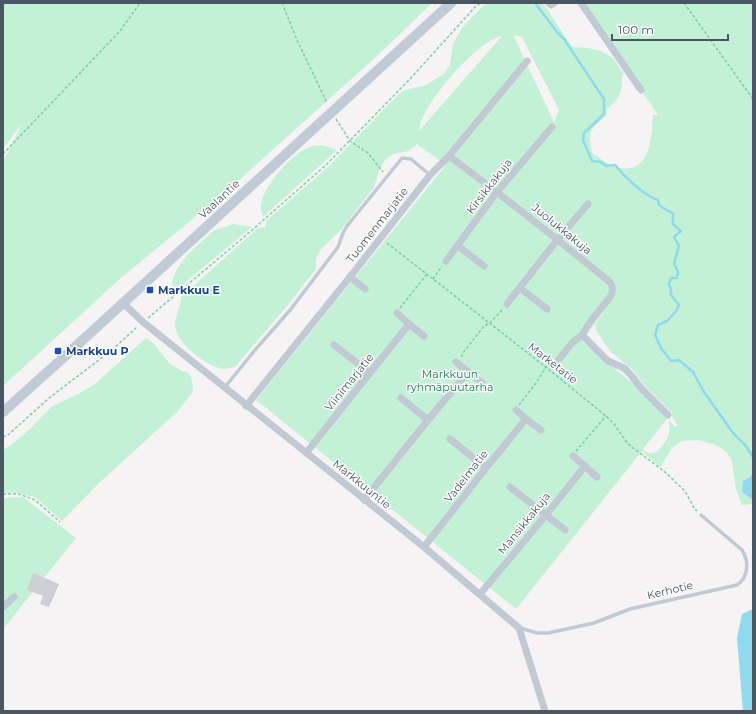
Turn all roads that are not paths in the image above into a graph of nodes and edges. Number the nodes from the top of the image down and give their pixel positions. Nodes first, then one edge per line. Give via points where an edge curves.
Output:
1 (451, 3) edge
2 (549, 3) edge
3 (554, 3) edge
4 (581, 3) edge
5 (527, 61) dead end
6 (641, 90) dead end
7 (552, 127) dead end
8 (449, 156) junction
9 (430, 175) junction
10 (497, 192) junction
11 (588, 204) dead end
12 (558, 240) junction
13 (458, 246) junction
14 (446, 261) road end
15 (484, 266) dead end
16 (350, 277) junction
17 (520, 288) junction
18 (365, 289) dead end
19 (122, 303) junction
20 (507, 304) road end
21 (547, 309) dead end
22 (396, 313) road end
23 (409, 324) junction
24 (582, 335) junction
25 (424, 336) dead end
26 (334, 345) dead end
27 (560, 359) dead end
28 (458, 365) road end
29 (468, 372) junction
30 (370, 373) junction
31 (482, 383) dead end
32 (224, 388) junction
33 (400, 398) dead end
34 (246, 406) junction
35 (516, 410) road end
36 (3, 412) edge
37 (668, 415) dead end
38 (526, 419) junction
39 (428, 420) junction
40 (541, 430) dead end
41 (450, 439) dead end
42 (306, 453) junction
43 (573, 456) road end
44 (585, 466) junction
45 (486, 468) junction
46 (597, 477) dead end
47 (510, 487) dead end
48 (364, 500) junction
49 (546, 515) junction
50 (701, 515) road end
51 (565, 530) dead end
52 (424, 547) junction
53 (480, 594) junction
54 (14, 596) dead end
55 (3, 607) edge
56 (519, 628) junction
57 (545, 711) edge

1 - 19 street, Vaalantie
2 - 3 street
4 - 6 street
5 - 8 street, Tuomenmarjatie
7 - 10 street, Kirsikkakuja
8 - 9 street, Tuomenmarjatie
8 - 10 street, Juolukkakuja
9 - 16 street, Tuomenmarjatie
9 - 32 lane via 411,159 402,158 347,226 338,247 291,309
10 - 12 street, Juolukkakuja
10 - 13 street, Kirsikkakuja
11 - 12 street
12 - 17 street
12 - 24 street, Juolukkakuja via 613,287 611,296
13 - 14 street, Kirsikkakuja
13 - 15 street
16 - 18 street
16 - 34 street, Tuomenmarjatie
17 - 20 street
17 - 21 street
19 - 32 street, Markkuuntie
19 - 36 street, Vaalantie
22 - 23 street
23 - 25 street
23 - 30 street, Viinimarjatie
24 - 27 street, Juolukkakuja
24 - 37 street via 608,361 624,368
26 - 30 street
28 - 29 street
29 - 31 street
29 - 39 street
30 - 42 street, Viinimarjatie
32 - 34 street, Markkuuntie
33 - 39 street
34 - 42 street, Markkuuntie
35 - 38 street
38 - 40 street
38 - 45 street, Vadelmatie
39 - 48 street
41 - 45 street
42 - 48 street, Markkuuntie
43 - 44 street
44 - 46 street
44 - 49 street, Mansikkakuja
45 - 52 street, Vadelmatie
47 - 49 street
48 - 52 street, Markkuuntie
49 - 51 street
49 - 53 street, Mansikkakuja
50 - 56 lane, Kerhotie via 745,554 746,570 740,582 630,609 594,623 548,633 536,633
52 - 53 street, Markkuuntie
53 - 56 street, Markkuuntie
54 - 55 street
56 - 57 street

